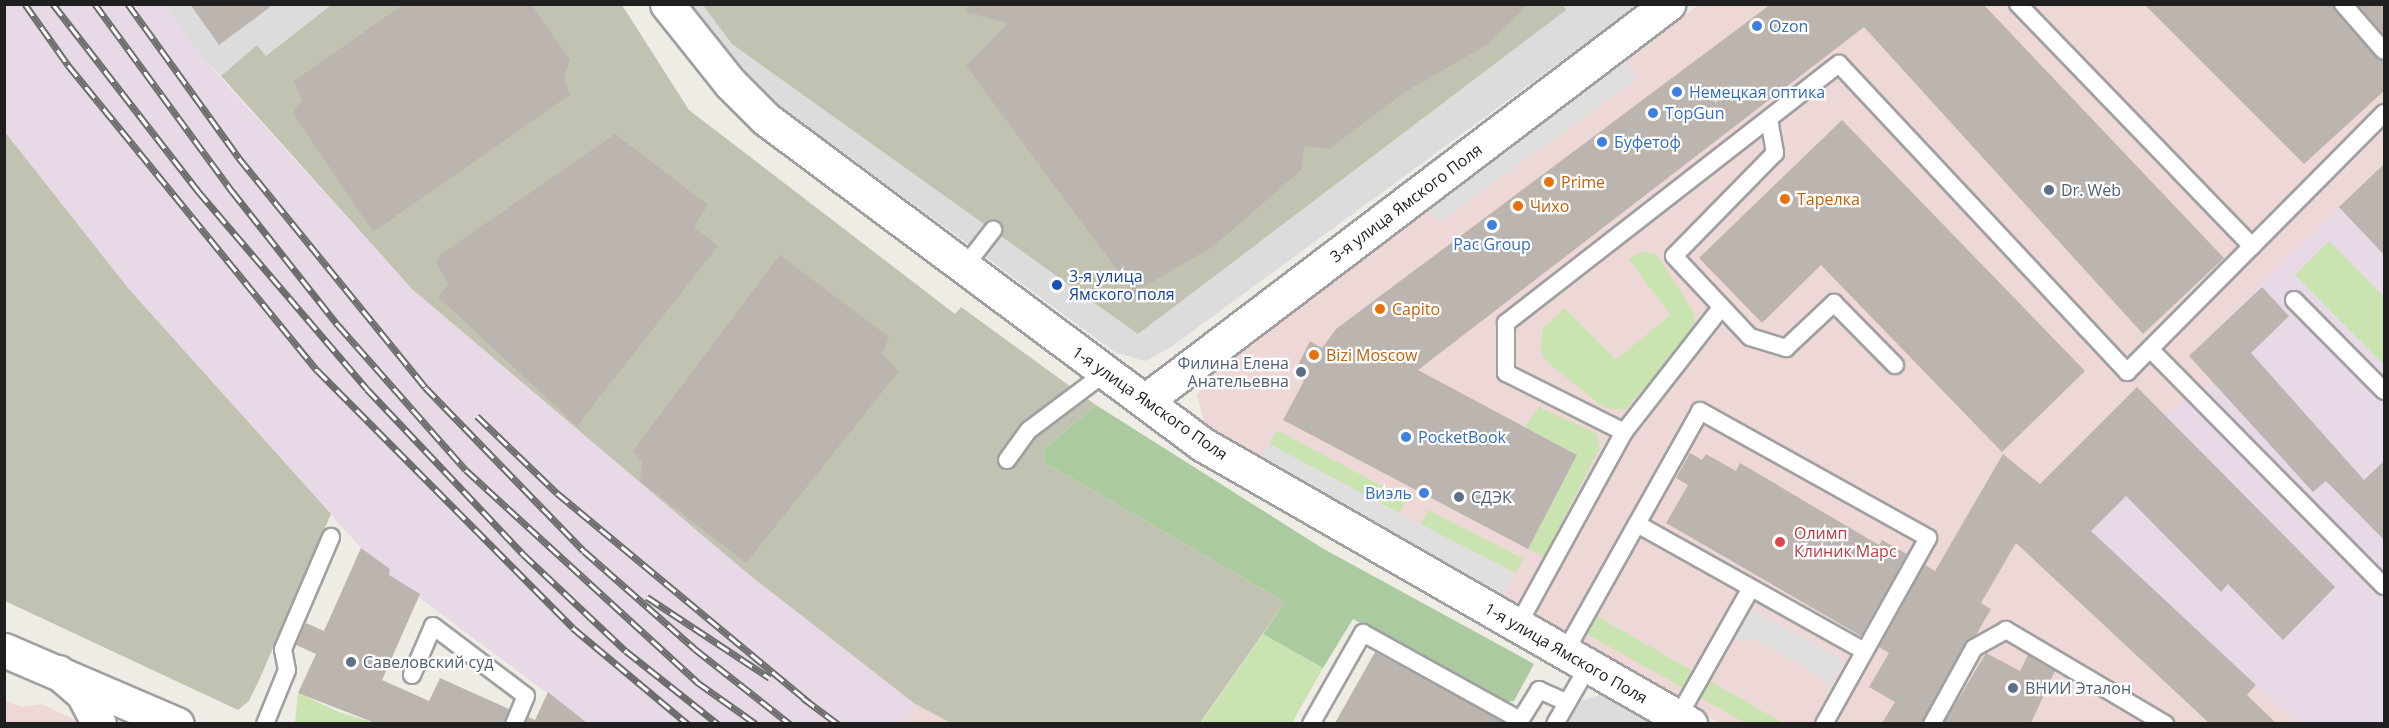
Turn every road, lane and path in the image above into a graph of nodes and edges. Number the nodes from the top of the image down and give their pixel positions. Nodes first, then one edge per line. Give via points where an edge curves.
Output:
1 (667, 4) edge
2 (1668, 4) edge
3 (2019, 4) edge
4 (2343, 4) edge
5 (2385, 51) edge
6 (2385, 113) edge
7 (1769, 119) junction
8 (993, 230) dead end
9 (2252, 246) junction
10 (965, 266) junction
11 (2294, 300) dead end
12 (1721, 308) junction
13 (2150, 349) junction
14 (1895, 365) dead end
15 (1105, 373) junction
16 (2385, 391) edge
17 (1145, 401) junction
18 (1624, 432) junction
19 (1007, 460) dead end
20 (1637, 524) junction
21 (331, 537) dead end
22 (2385, 586) edge
23 (1750, 588) junction
24 (1518, 625) junction
25 (4, 650) edge
26 (1864, 651) junction
27 (1577, 658) junction
28 (56, 671) junction
29 (411, 675) dead end
30 (1566, 702) junction
31 (1684, 720) edge
32 (1519, 722) edge
33 (99, 723) edge
34 (177, 723) edge
35 (265, 723) edge
36 (514, 723) edge
37 (1311, 723) edge
38 (1555, 723) edge
39 (1824, 723) edge
40 (1932, 723) edge
41 (2165, 723) edge

1 - 10 street, 1-я улица Ямского Поля via 730,83 766,119
2 - 17 street, 3-я улица Ямского Поля
3 - 9 lane
4 - 5 lane
6 - 9 lane
7 - 12 lane via 1775,153 1674,256
7 - 13 lane via 1839,64 2127,372
7 - 18 lane via 1506,323 1506,373
8 - 10 lane
9 - 13 lane
10 - 15 street, 1-я улица Ямского Поля
11 - 16 lane
12 - 14 lane via 1750,337 1786,348 1834,303
12 - 18 lane
13 - 22 lane
15 - 17 street, 1-я улица Ямского Поля
15 - 19 lane via 1029,430
17 - 24 street, 1-я улица Ямского Поля via 1202,444
18 - 24 lane
20 - 23 lane
20 - 26 lane via 1700,411 1928,538
20 - 27 lane
21 - 35 lane via 283,649 287,670
23 - 26 lane
23 - 31 lane
24 - 27 street, 1-я улица Ямского Поля
25 - 28 street
26 - 39 lane
27 - 30 lane
27 - 31 street, 1-я улица Ямского Поля
28 - 33 street via 83,694
28 - 34 street
29 - 36 lane via 433,626 526,696
30 - 32 lane via 1539,690
30 - 38 lane
32 - 37 lane via 1363,633
40 - 41 lane via 1974,648 2006,630

